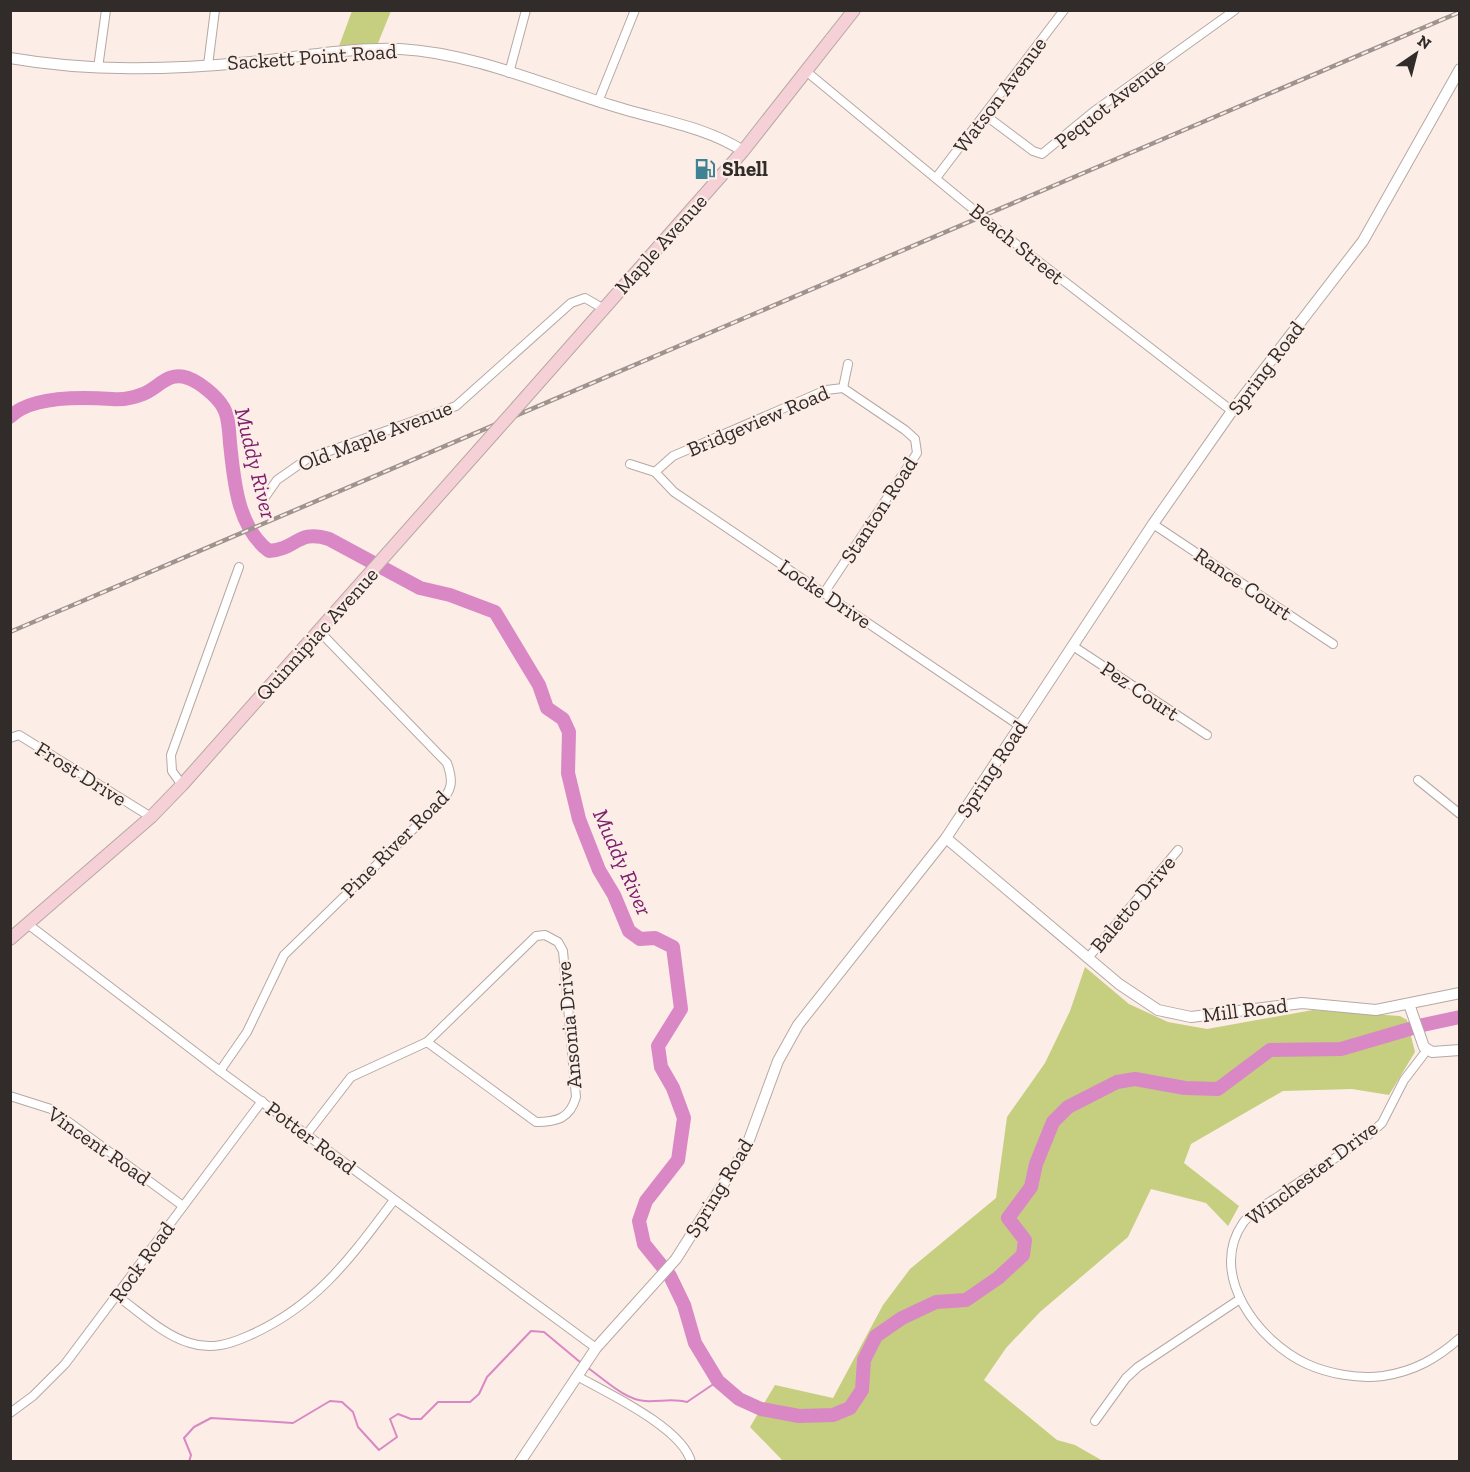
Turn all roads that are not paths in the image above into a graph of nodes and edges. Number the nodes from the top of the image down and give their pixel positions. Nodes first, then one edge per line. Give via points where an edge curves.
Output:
1 (106, 10) edge
2 (215, 10) edge
3 (525, 10) edge
4 (635, 10) edge
5 (854, 10) edge
6 (1064, 10) edge
7 (1235, 10) edge
8 (10, 58) edge
9 (208, 65) junction
10 (98, 68) junction
11 (1460, 69) edge
12 (807, 72) junction
13 (509, 74) junction
14 (598, 102) junction
15 (985, 116) junction
16 (743, 151) junction
17 (936, 178) junction
18 (604, 309) junction
19 (848, 364) dead end
20 (843, 388) junction
21 (1232, 411) junction
22 (630, 464) dead end
23 (655, 472) junction
24 (263, 500) dead end
25 (1153, 524) junction
26 (238, 567) dead end
27 (824, 593) junction
28 (319, 631) junction
29 (1333, 644) dead end
30 (1073, 646) junction
31 (1020, 726) junction
32 (1207, 735) dead end
33 (10, 738) edge
34 (1418, 780) dead end
35 (182, 785) junction
36 (1460, 814) edge
37 (151, 817) junction
38 (946, 838) junction
39 (1178, 850) dead end
40 (29, 925) junction
41 (10, 939) edge
42 (1088, 958) junction
43 (1460, 993) edge
44 (1409, 1004) junction
45 (427, 1042) junction
46 (1427, 1050) junction
47 (1460, 1050) edge
48 (220, 1071) junction
49 (10, 1095) edge
50 (262, 1101) junction
51 (307, 1134) junction
52 (394, 1200) junction
53 (183, 1206) junction
54 (117, 1296) junction
55 (1240, 1299) junction
56 (1460, 1338) edge
57 (596, 1348) junction
58 (577, 1376) junction
59 (10, 1413) edge
60 (1095, 1421) dead end
61 (520, 1461) edge
62 (691, 1461) edge

1 - 10 street
2 - 9 street
3 - 13 street
4 - 14 street
5 - 12 main road, Maple Avenue
6 - 15 street, Watson Avenue
7 - 15 street, Pequot Avenue via 1101,106 1042,154
8 - 10 street, Sackett Point Road
9 - 10 street, Sackett Point Road
9 - 13 street, Sackett Point Road via 398,49 437,53
11 - 21 street, Spring Road via 1363,241
12 - 16 main road, Maple Avenue
12 - 17 street, Beach Street
13 - 14 street, Sackett Point Road
14 - 16 street, Sackett Point Road via 695,130
15 - 17 street, Watson Avenue
16 - 18 main road, Maple Avenue
17 - 21 street, Beach Street, bridge
18 - 24 street, Old Maple Avenue via 585,298 571,303 456,406 307,459 277,480
18 - 28 main road, Quinnipiac Avenue, bridge
19 - 20 street, Bridgeview Road
20 - 23 street, Bridgeview Road via 826,390 674,456
20 - 27 street, Stanton Road via 910,434 918,444 917,453
21 - 25 street, Spring Road
22 - 23 street, Locke Drive
23 - 27 street, Locke Drive via 674,492
25 - 29 street, Rance Court
25 - 30 street, Spring Road
26 - 35 street via 171,755 172,771
27 - 31 street, Locke Drive
28 - 35 main road, Quinnipiac Avenue
28 - 48 street, Pine River Road via 447,763 452,788 284,955 247,1032
30 - 31 street, Spring Road
30 - 32 street, Pez Court
31 - 38 street, Spring Road
33 - 37 street, Frost Drive via 19,735
34 - 36 street
35 - 37 main road, Quinnipiac Avenue
37 - 40 main road, Quinnipiac Avenue
38 - 42 street, Mill Road
38 - 57 street, Spring Road via 798,1025 778,1060 746,1148 670,1265
39 - 42 street, Baletto Drive
40 - 41 main road, Quinnipiac Avenue
40 - 48 street, Potter Road
42 - 44 street, Mill Road via 1142,1001 1158,1010 1191,1017 1302,1003 1376,1010
43 - 44 street, Mill Road
44 - 46 street
45 - 45 street, Ansonia Drive via 536,936 550,936 558,942 565,960 576,1097 567,1115 555,1122 536,1122
45 - 51 street, Ansonia Drive via 351,1077
46 - 47 street
46 - 55 street, Winchester Drive via 1404,1080 1382,1123 1243,1222 1230,1253 1230,1269
48 - 50 street, Potter Road
49 - 53 street, Vincent Road via 51,1109
50 - 51 street, Potter Road
50 - 53 street, Rock Road
51 - 52 street, Potter Road
52 - 54 street via 349,1260 313,1297 267,1328 230,1344 192,1344 174,1337
52 - 57 street, Potter Road
53 - 54 street, Rock Road
54 - 59 street, Rock Road via 60,1370
55 - 56 street, Winchester Drive via 1286,1351 1306,1363 1352,1376 1382,1376 1409,1370 1436,1359
55 - 60 street via 1138,1367
57 - 58 street, Spring Road
58 - 61 street, Spring Road
58 - 62 street via 665,1428 689,1451

